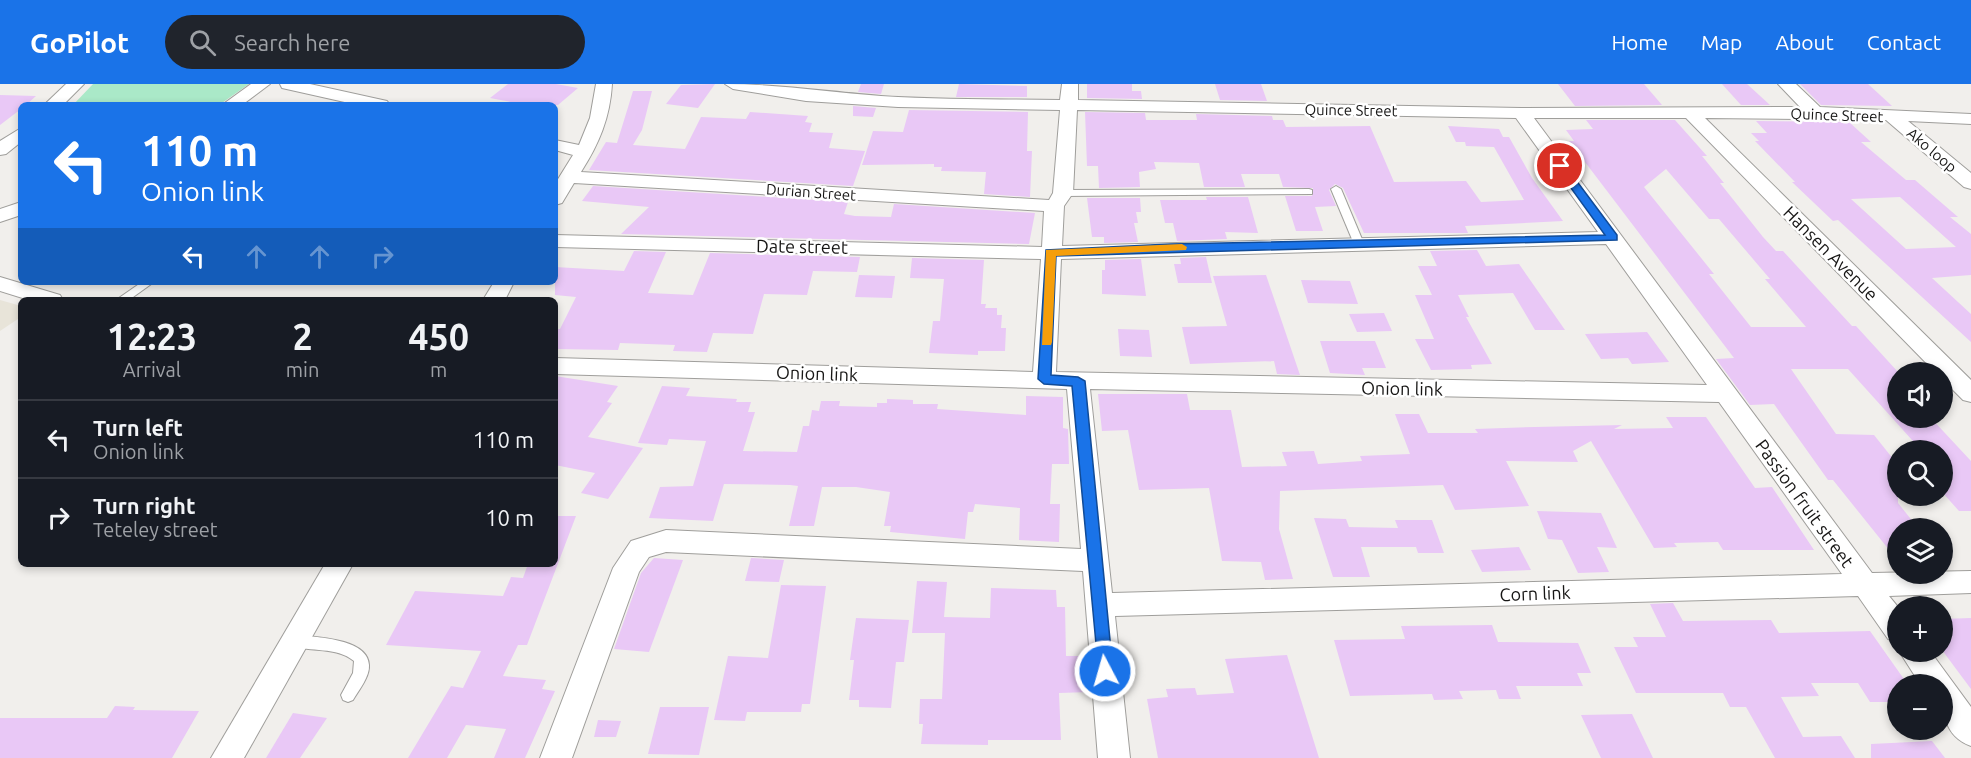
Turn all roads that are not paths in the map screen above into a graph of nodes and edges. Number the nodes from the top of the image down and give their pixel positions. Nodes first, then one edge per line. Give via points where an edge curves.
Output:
1 (76, 84) edge
2 (262, 84) edge
3 (288, 84) edge
4 (604, 84) edge
5 (733, 84) edge
6 (1070, 84) edge
7 (1786, 84) edge
8 (56, 102) edge
9 (235, 102) edge
10 (363, 102) edge
11 (1067, 104) junction
12 (1815, 112) junction
13 (1521, 113) junction
14 (1691, 113) junction
15 (1892, 117) junction
16 (1971, 119) edge
17 (0, 133) edge
18 (18, 133) edge
19 (18, 135) edge
20 (558, 146) edge
21 (0, 150) edge
22 (585, 152) junction
23 (568, 177) junction
24 (1971, 183) edge
25 (1336, 189) dead end
26 (1309, 192) dead end
27 (558, 194) edge
28 (1059, 200) junction
29 (18, 209) edge
30 (0, 216) edge
31 (1613, 238) junction
32 (558, 241) edge
33 (1359, 244) junction
34 (1050, 253) junction
35 (144, 285) edge
36 (1, 286) edge
37 (41, 297) edge
38 (126, 297) edge
39 (558, 366) edge
40 (1044, 379) junction
41 (1719, 385) junction
42 (1079, 389) junction
43 (1971, 394) edge
44 (1094, 561) junction
45 (337, 567) edge
46 (1971, 582) edge
47 (1864, 583) junction
48 (1098, 605) junction
49 (1887, 615) edge
50 (295, 641) junction
51 (348, 695) dead end
52 (1953, 707) edge
53 (1971, 732) edge
54 (227, 758) edge
55 (556, 758) edge
56 (1114, 758) edge

1 - 8 street
2 - 9 street
3 - 10 street
4 - 22 street via 603,110
5 - 11 street, Quince Street via 806,96
6 - 11 street
7 - 12 street, Quince Street
11 - 13 street, Quince Street
11 - 28 street
12 - 14 street, Quince Street
12 - 15 street, Quince Street
13 - 14 street, Quince Street
13 - 31 street
14 - 43 street, Hansen Avenue
15 - 16 street, Quince Street
15 - 24 street, Ako loop
17 - 18 street
19 - 21 street
20 - 22 street
22 - 23 street
23 - 27 street
23 - 28 street, Durian Street
25 - 33 lane
26 - 28 lane
28 - 34 street
29 - 30 street
31 - 33 street, Date street
31 - 41 street
32 - 34 street, Date street
33 - 34 street, Date street
34 - 40 street
35 - 38 lane
36 - 37 street
39 - 40 street, Onion link
40 - 42 street, Onion link
41 - 42 street, Onion link
41 - 47 street, Passion fruit street
42 - 44 street
44 - 48 street
44 - 55 street via 666,541 640,549 627,568
45 - 50 street
46 - 47 street, Corn link
47 - 48 street, Corn link
47 - 49 street, Passion fruit street
48 - 56 street
50 - 51 lane via 350,650 360,656 362,664
50 - 54 street
52 - 53 street

